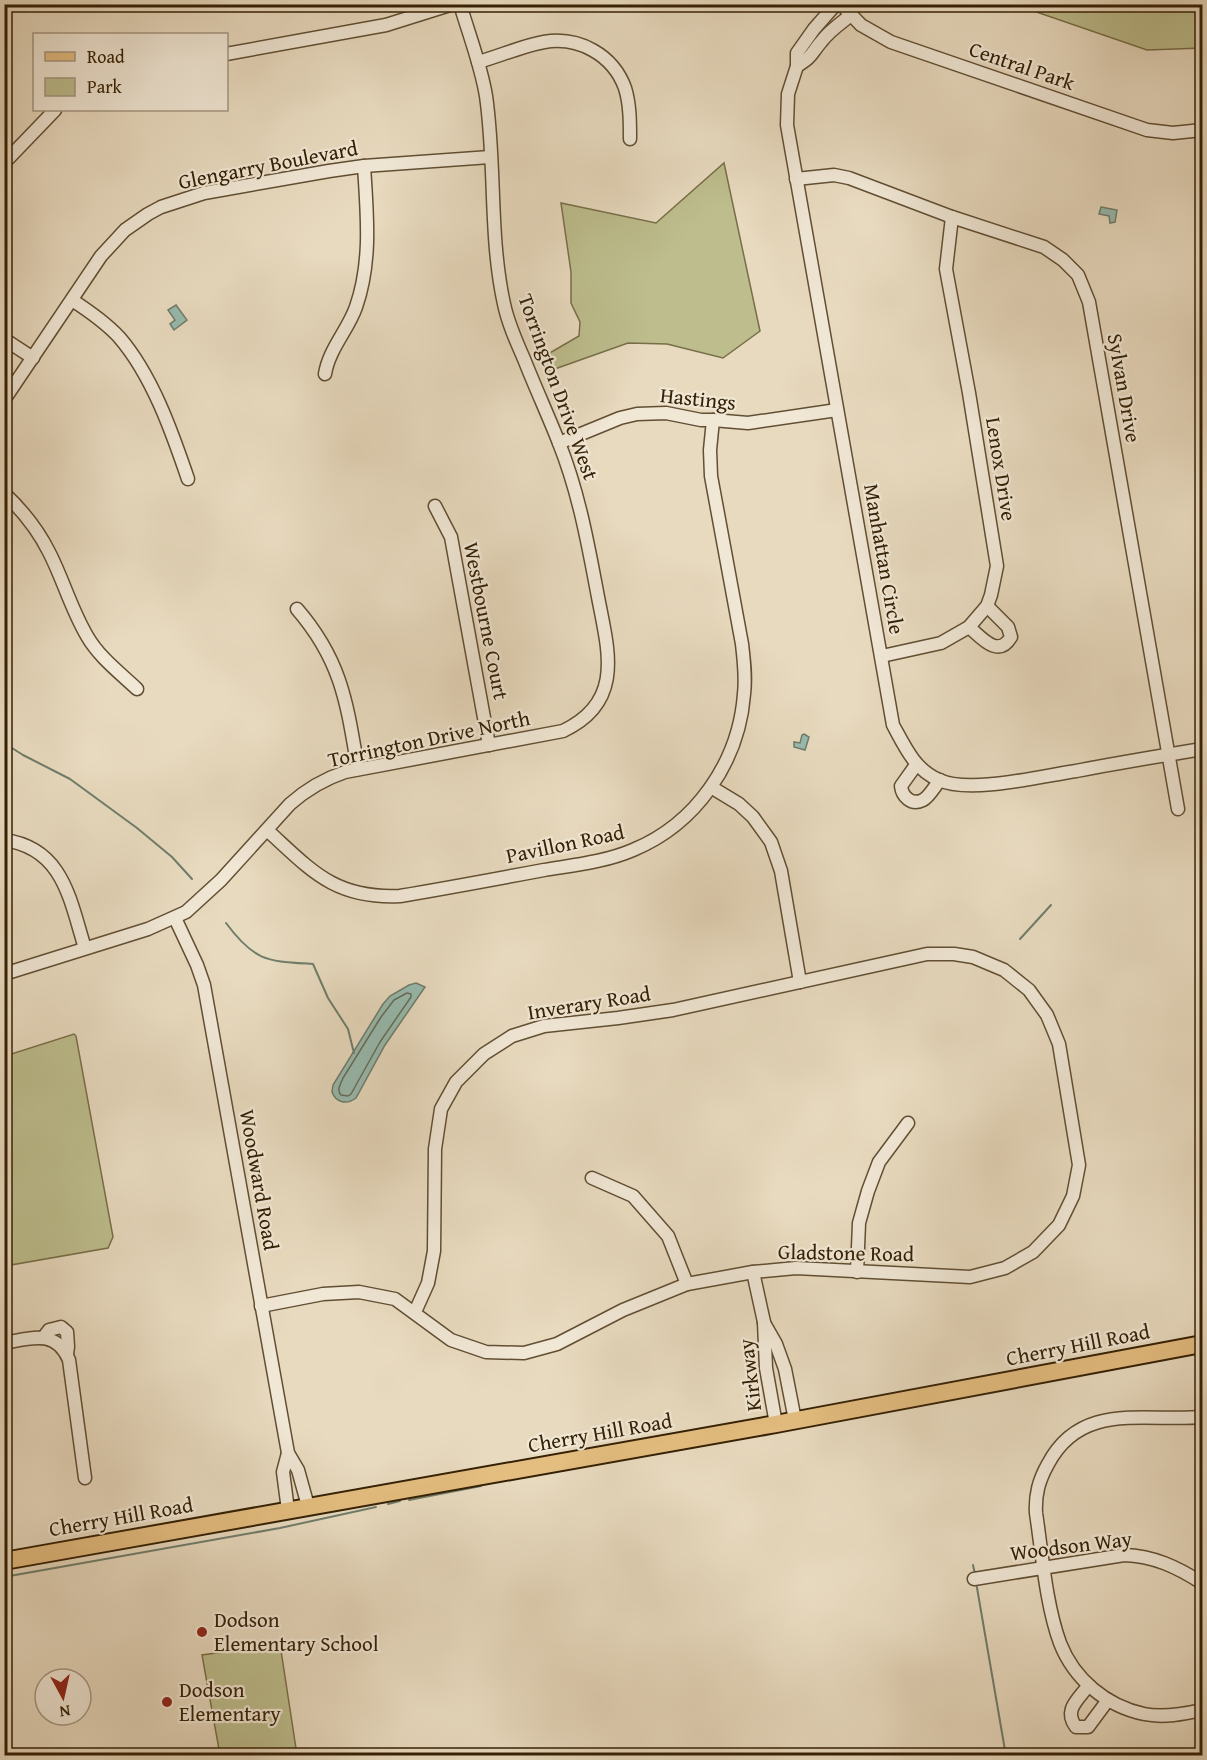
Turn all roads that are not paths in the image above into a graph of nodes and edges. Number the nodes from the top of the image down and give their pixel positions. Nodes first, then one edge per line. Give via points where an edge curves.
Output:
1 (453, 4) edge
2 (460, 4) edge
3 (836, 4) edge
4 (841, 4) edge
5 (851, 15) junction
6 (228, 54) edge
7 (478, 62) junction
8 (797, 66) junction
9 (55, 111) edge
10 (1203, 130) edge
11 (630, 139) dead end
12 (490, 157) junction
13 (5, 161) edge
14 (364, 166) junction
15 (796, 179) junction
16 (952, 218) junction
17 (72, 300) junction
18 (4, 339) edge
19 (33, 358) junction
20 (325, 374) dead end
21 (4, 399) edge
22 (837, 410) junction
23 (713, 420) junction
24 (559, 443) junction
25 (188, 479) dead end
26 (4, 493) edge
27 (435, 506) dead end
28 (987, 606) junction
29 (297, 609) dead end
30 (969, 627) junction
31 (882, 656) junction
32 (137, 689) dead end
33 (593, 709) joint
34 (489, 745) junction
35 (1203, 749) edge
36 (1169, 754) junction
37 (916, 765) junction
38 (358, 769) junction
39 (940, 780) junction
40 (711, 787) junction
41 (1178, 809) dead end
42 (267, 830) junction
43 (4, 840) edge
44 (175, 918) junction
45 (86, 948) junction
46 (4, 974) edge
47 (800, 982) junction
48 (908, 1123) dead end
49 (592, 1178) dead end
50 (753, 1272) junction
51 (857, 1272) junction
52 (687, 1284) junction
53 (261, 1306) junction
54 (415, 1312) junction
55 (764, 1322) junction
56 (4, 1343) edge
57 (1203, 1344) edge
58 (1203, 1417) edge
59 (795, 1420) junction
60 (776, 1424) junction
61 (288, 1453) junction
62 (85, 1478) dead end
63 (308, 1506) junction
64 (288, 1510) junction
65 (4, 1561) edge
66 (1044, 1568) junction
67 (974, 1579) dead end
68 (1203, 1583) edge
69 (1088, 1686) junction
70 (1108, 1700) junction
71 (1203, 1710) edge

1 - 6 street via 386,25
2 - 7 street, Torrington Drive West
3 - 8 street, Manhattan Circle via 797,53
4 - 5 street, Central Park
5 - 8 street, Manhattan Circle via 834,28 811,57
5 - 10 street, Central Park via 891,42 1147,130
7 - 11 street via 544,42 573,42 591,49 608,61 621,78 628,100
7 - 12 street, Torrington Drive West via 486,96
8 - 15 street, Manhattan Circle via 788,94 787,125
9 - 13 street
12 - 14 street, Glengarry Boulevard
12 - 24 street, Torrington Drive West via 504,307
14 - 17 street, Glengarry Boulevard via 204,193 161,207 114,240
14 - 20 street via 366,268 355,309 327,361
15 - 16 street, Sylvan Drive via 834,175 849,178
15 - 22 street, Manhattan Circle
16 - 28 street, Lenox Drive via 946,269 997,566
16 - 36 street, Sylvan Drive via 1044,248 1078,275 1085,290
17 - 19 street, Glengarry Boulevard
17 - 25 street via 107,325 132,355 157,399
18 - 19 street
19 - 21 street, Glengarry Boulevard
22 - 23 street, Hastings via 763,422
22 - 31 street, Manhattan Circle
23 - 24 street, Hastings via 666,413 637,414 620,417
23 - 40 street, Pavillon Road via 711,476 742,644 745,681 736,739
24 - 33 street, Torrington Drive West via 584,524 607,647 607,680
26 - 32 street via 40,536 92,645
27 - 34 street, Westbourne Court via 451,537
28 - 30 street, Lenox Drive
28 - 30 street via 1008,627 1008,641 993,646
29 - 38 street via 318,636 336,671
30 - 31 street, Lenox Drive via 941,643
31 - 37 street, Manhattan Circle via 893,725
33 - 34 street, Torrington Drive North via 563,731
34 - 38 street, Torrington Drive North
35 - 36 street, Manhattan Circle
36 - 39 street, Manhattan Circle via 1005,783 964,785
36 - 41 street, Sylvan Drive
37 - 39 street, Manhattan Circle
37 - 39 street via 901,786 906,798 913,802 923,800
38 - 42 street, Torrington Drive North via 312,787
40 - 42 street, Pavillon Road via 671,828 622,854 400,896 364,895 332,884
40 - 47 street via 746,811 771,842 781,871
42 - 44 street, Torrington Drive North via 205,896
43 - 45 street via 32,848 56,868
44 - 45 street, Torrington Drive North
44 - 53 street, Woodward Road via 204,986
45 - 46 street, Torrington Drive North
47 - 51 street, Gladstone Road via 927,954 972,957 1004,970 1029,990 1047,1015 1059,1044 1079,1165 1073,1196 1059,1225 1033,1252 1005,1268 970,1277
47 - 54 street, Inverary Road via 673,1010 544,1026 512,1036 484,1054 456,1082 441,1109 435,1149 434,1251 428,1283
48 - 51 street via 879,1162 867,1191 859,1223
49 - 52 street via 633,1196 668,1236
50 - 51 street, Gladstone Road via 796,1268
50 - 52 street, Gladstone Road
50 - 55 street, Kirkway
52 - 54 street, Gladstone Road via 623,1310 557,1344 524,1353 486,1352 451,1340
53 - 54 street, Gladstone Road via 323,1294 359,1292 394,1299
53 - 61 street, Woodward Road
55 - 59 street, Kirkway via 784,1369
55 - 60 street, Kirkway via 766,1368
56 - 62 street via 37,1338 56,1342 67,1354
57 - 59 main road, Cherry Hill Road
58 - 66 street via 1111,1419 1085,1426 1068,1437 1041,1476 1035,1496
59 - 60 main road, Cherry Hill Road
60 - 63 main road, Cherry Hill Road
61 - 63 street, Woodward Road via 298,1470
61 - 64 street, Woodward Road via 283,1472
63 - 64 main road, Cherry Hill Road
64 - 65 main road, Cherry Hill Road
66 - 67 street, Woodson Way
66 - 68 street, Woodson Way via 1134,1556 1167,1563
66 - 69 street via 1060,1644
69 - 70 street
69 - 70 street via 1071,1710 1070,1719 1076,1727 1088,1727
70 - 71 street via 1144,1714 1163,1716

